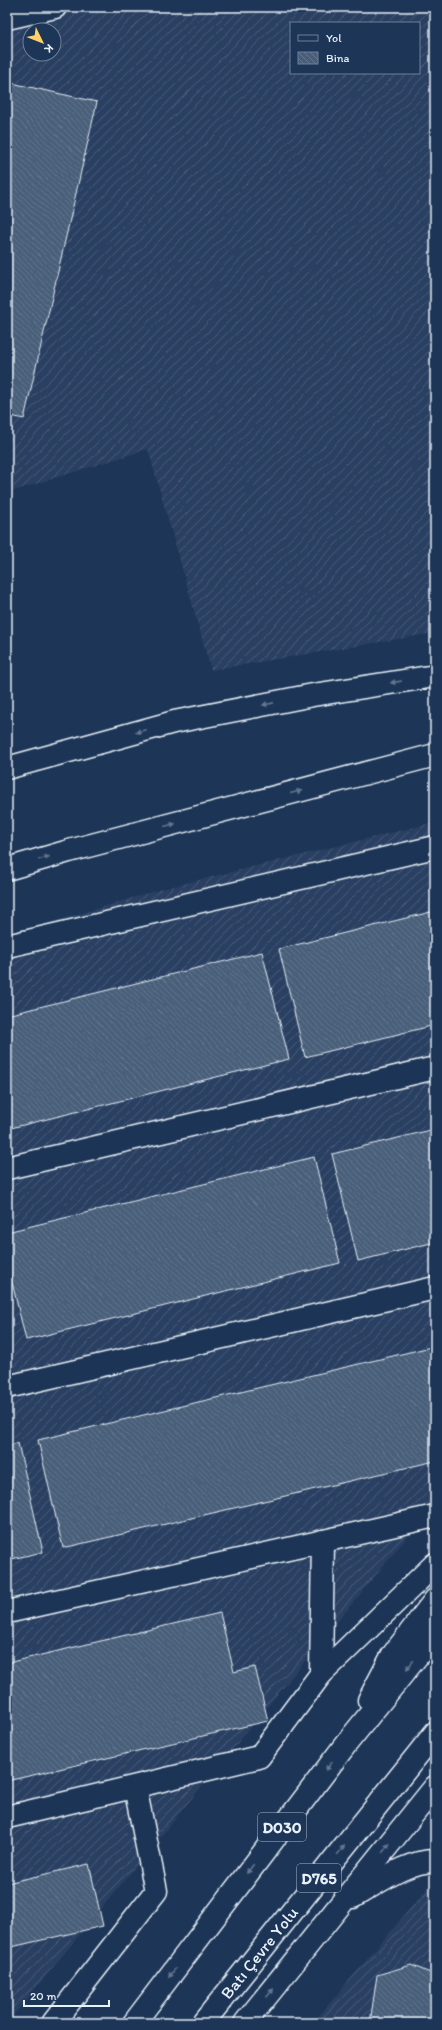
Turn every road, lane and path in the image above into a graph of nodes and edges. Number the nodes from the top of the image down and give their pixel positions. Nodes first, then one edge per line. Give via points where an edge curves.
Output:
1 (55, 7) edge
2 (7, 18) edge
3 (435, 676) edge
4 (435, 754) edge
5 (7, 768) edge
6 (435, 847) edge
7 (7, 869) edge
8 (7, 946) edge
9 (435, 1068) edge
10 (7, 1168) edge
11 (435, 1288) edge
12 (7, 1387) edge
13 (435, 1516) edge
14 (323, 1541) junction
15 (435, 1564) edge
16 (435, 1600) edge
17 (7, 1612) edge
18 (435, 1634) edge
19 (320, 1674) junction
20 (435, 1733) edge
21 (346, 1744) junction
22 (134, 1787) junction
23 (435, 1787) edge
24 (7, 1817) edge
25 (435, 1861) edge
26 (341, 1904) junction
27 (53, 2023) edge
28 (134, 2023) edge
29 (203, 2023) edge
30 (245, 2023) edge

1 - 2 main road
3 -> 5 main road via 313,695 174,722
7 -> 4 main road
6 - 8 main road
9 - 10 main road
11 - 12 main road
13 - 14 main road
14 - 17 main road
14 - 19 main road
15 - 19 main road
16 - 21 main road via 392,1656
18 -> 21 main road, D030
19 - 22 main road via 259,1757
29 -> 20 main road, Batı Çevre Yolu / D765
21 -> 28 main road, D030
22 - 24 main road
22 - 27 main road via 156,1891
26 -> 23 main road
25 - 26 main road via 423,1861 397,1872
30 -> 26 main road

